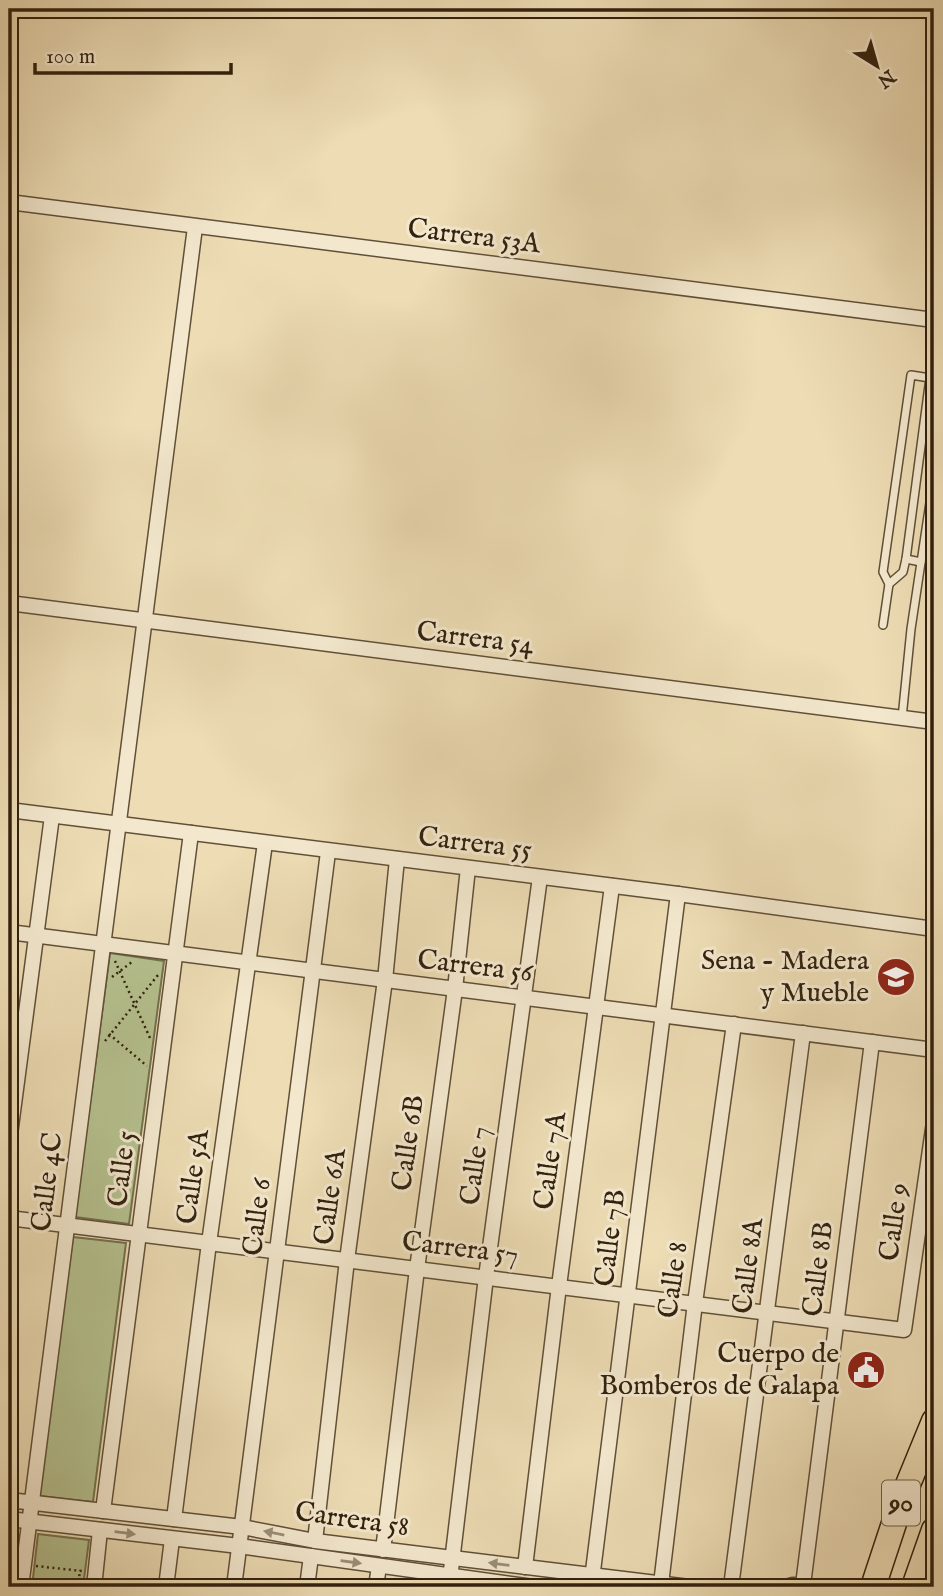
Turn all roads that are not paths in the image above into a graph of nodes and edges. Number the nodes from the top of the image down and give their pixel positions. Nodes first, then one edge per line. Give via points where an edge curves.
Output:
1 (9, 202) edge
2 (195, 227) junction
3 (934, 320) edge
4 (934, 476) edge
5 (906, 559) junction
6 (921, 562) junction
7 (889, 584) junction
8 (9, 603) edge
9 (145, 621) junction
10 (883, 625) dead end
11 (902, 719) junction
12 (934, 722) edge
13 (9, 810) edge
14 (52, 816) junction
15 (119, 824) junction
16 (191, 833) junction
17 (265, 843) junction
18 (328, 852) junction
19 (397, 859) junction
20 (468, 868) junction
21 (540, 877) junction
22 (612, 886) junction
23 (678, 894) junction
24 (934, 929) edge
25 (9, 932) edge
26 (35, 935) junction
27 (103, 944) junction
28 (176, 954) junction
29 (250, 963) junction
30 (312, 971) junction
31 (385, 980) junction
32 (455, 989) junction
33 (524, 998) junction
34 (597, 1007) junction
35 (662, 1015) junction
36 (734, 1024) junction
37 (803, 1033) junction
38 (872, 1042) junction
39 (934, 1050) edge
40 (934, 1122) edge
41 (9, 1142) edge
42 (930, 1185) edge
43 (9, 1218) edge
44 (68, 1225) junction
45 (140, 1234) junction
46 (209, 1243) junction
47 (278, 1251) junction
48 (347, 1260) junction
49 (416, 1269) junction
50 (486, 1277) junction
51 (559, 1286) junction
52 (629, 1295) junction
53 (695, 1303) junction
54 (768, 1312) junction
55 (837, 1321) junction
56 (904, 1329) joint
57 (934, 1421) edge
58 (902, 1499) junction
59 (9, 1500) edge
60 (32, 1502) junction
61 (103, 1511) junction
62 (174, 1518) junction
63 (9, 1519) edge
64 (28, 1521) junction
65 (242, 1527) junction
66 (100, 1530) junction
67 (934, 1530) edge
68 (172, 1539) junction
69 (315, 1541) junction
70 (239, 1546) junction
71 (383, 1550) junction
72 (311, 1556) junction
73 (454, 1559) junction
74 (379, 1566) junction
75 (525, 1567) junction
76 (592, 1581) edge
77 (449, 1582) edge
78 (661, 1584) junction
79 (806, 1586) edge
80 (21, 1587) edge
81 (94, 1587) edge
82 (166, 1587) edge
83 (234, 1587) edge
84 (307, 1587) edge
85 (376, 1587) edge
86 (523, 1587) edge
87 (689, 1587) edge
88 (731, 1587) edge
89 (786, 1587) edge
90 (856, 1587) edge
91 (873, 1587) edge
92 (914, 1587) edge

1 - 2 street, Carrera 53A
2 - 3 street, Carrera 53A
2 - 9 street, Calle 4C
4 - 6 lane
5 - 6 lane
5 - 7 lane via 903,572
5 - 7 lane via 930,378 911,375 883,572
6 - 11 lane
7 - 10 lane
8 - 9 street, Carrera 54
9 - 11 street, Carrera 54
9 - 15 street, Calle 4C
11 - 12 street, Carrera 54
13 - 14 street, Carrera 55
14 - 15 street, Carrera 55
14 - 26 street
15 - 16 street, Carrera 55
15 - 27 street, Calle 4C
16 - 17 street, Carrera 55
16 - 28 street, Calle 5
17 - 18 street, Carrera 55
17 - 29 street, Calle 5A
18 - 19 street, Carrera 55
18 - 30 street, Calle 6
19 - 20 street, Carrera 55
19 - 31 street, Calle 6A
20 - 21 street, Carrera 55
20 - 32 street, Calle 6B
21 - 22 street, Carrera 55
21 - 33 street, Calle 7
22 - 23 street, Carrera 55
22 - 34 street, Calle 7A
23 - 24 street, Carrera 55
23 - 35 street, Calle 7B
25 - 26 street, Carrera 56
26 - 27 street, Carrera 56
26 - 41 street
27 - 28 street, Carrera 56
27 - 44 street, Calle 4C
28 - 29 street, Carrera 56
28 - 45 street, Calle 5
29 - 30 street, Carrera 56
29 - 46 street, Calle 5A
30 - 31 street, Carrera 56
30 - 47 street, Calle 6
31 - 32 street, Carrera 56
31 - 48 street, Calle 6A
32 - 33 street, Carrera 56
32 - 49 street, Calle 6B
33 - 34 street, Carrera 56
33 - 50 street, Calle 7
34 - 35 street, Carrera 56
34 - 51 street, Calle 7A
35 - 36 street, Carrera 56
35 - 52 street, Calle 7B
36 - 37 street, Carrera 56
36 - 53 street, Calle 8
37 - 38 street, Carrera 56
37 - 54 street, Calle 8A
38 - 39 street, Carrera 56
38 - 55 street, Calle 8B
40 - 42 street, Calle 9
42 - 56 street, Calle 9
43 - 44 street, Carrera 57
44 - 45 street, Carrera 57
44 - 60 street, Calle 4C
45 - 46 street, Carrera 57
45 - 61 street, Calle 5
46 - 47 street, Carrera 57
46 - 62 street, Calle 5A
47 - 48 street, Carrera 57
47 - 65 street, Calle 6
48 - 49 street, Carrera 57
48 - 69 street, Calle 6A
49 - 50 street, Carrera 57
49 - 71 street, Calle 6B
50 - 51 street, Carrera 57
50 - 73 street, Calle 7
51 - 52 street, Carrera 57
51 - 75 street, Calle 7A
52 - 53 street, Carrera 57
52 - 76 street, Calle 7B
53 - 54 street, Carrera 57
53 - 78 street, Calle 8
54 - 55 street, Carrera 57
54 - 88 street, Calle 8A
55 - 56 street, Carrera 57
55 - 79 street, Calle 8B
57 - 58 highway, 90
58 - 90 highway via 866,1578
58 - 91 highway, 90
59 - 60 street, Carrera 58
60 - 61 street, Carrera 58
60 - 64 street, Calle 4C
61 - 62 street, Carrera 58
62 - 65 street, Carrera 58
63 - 64 street, Carrera 58
64 - 66 street, Carrera 58
64 - 80 street, Calle 4C
69 -> 65 street, Carrera 58
65 - 70 street, Calle 6
66 -> 68 street, Carrera 58
66 - 81 street
67 - 92 highway, 90
68 - 70 street, Carrera 58
68 - 82 street
69 - 71 street, Carrera 58
70 - 72 street, Carrera 58
70 - 83 street, Calle 6
71 - 73 street, Carrera 58
72 -> 74 street, Carrera 58
72 - 84 street
75 -> 73 street, Carrera 58
73 - 77 street, Calle 7
74 - 77 street, Carrera 58
74 - 85 street
75 - 76 street, Carrera 58
76 - 78 street, Carrera 58
77 - 86 street, Carrera 58
78 - 87 street, Carrera 58
79 - 89 street

